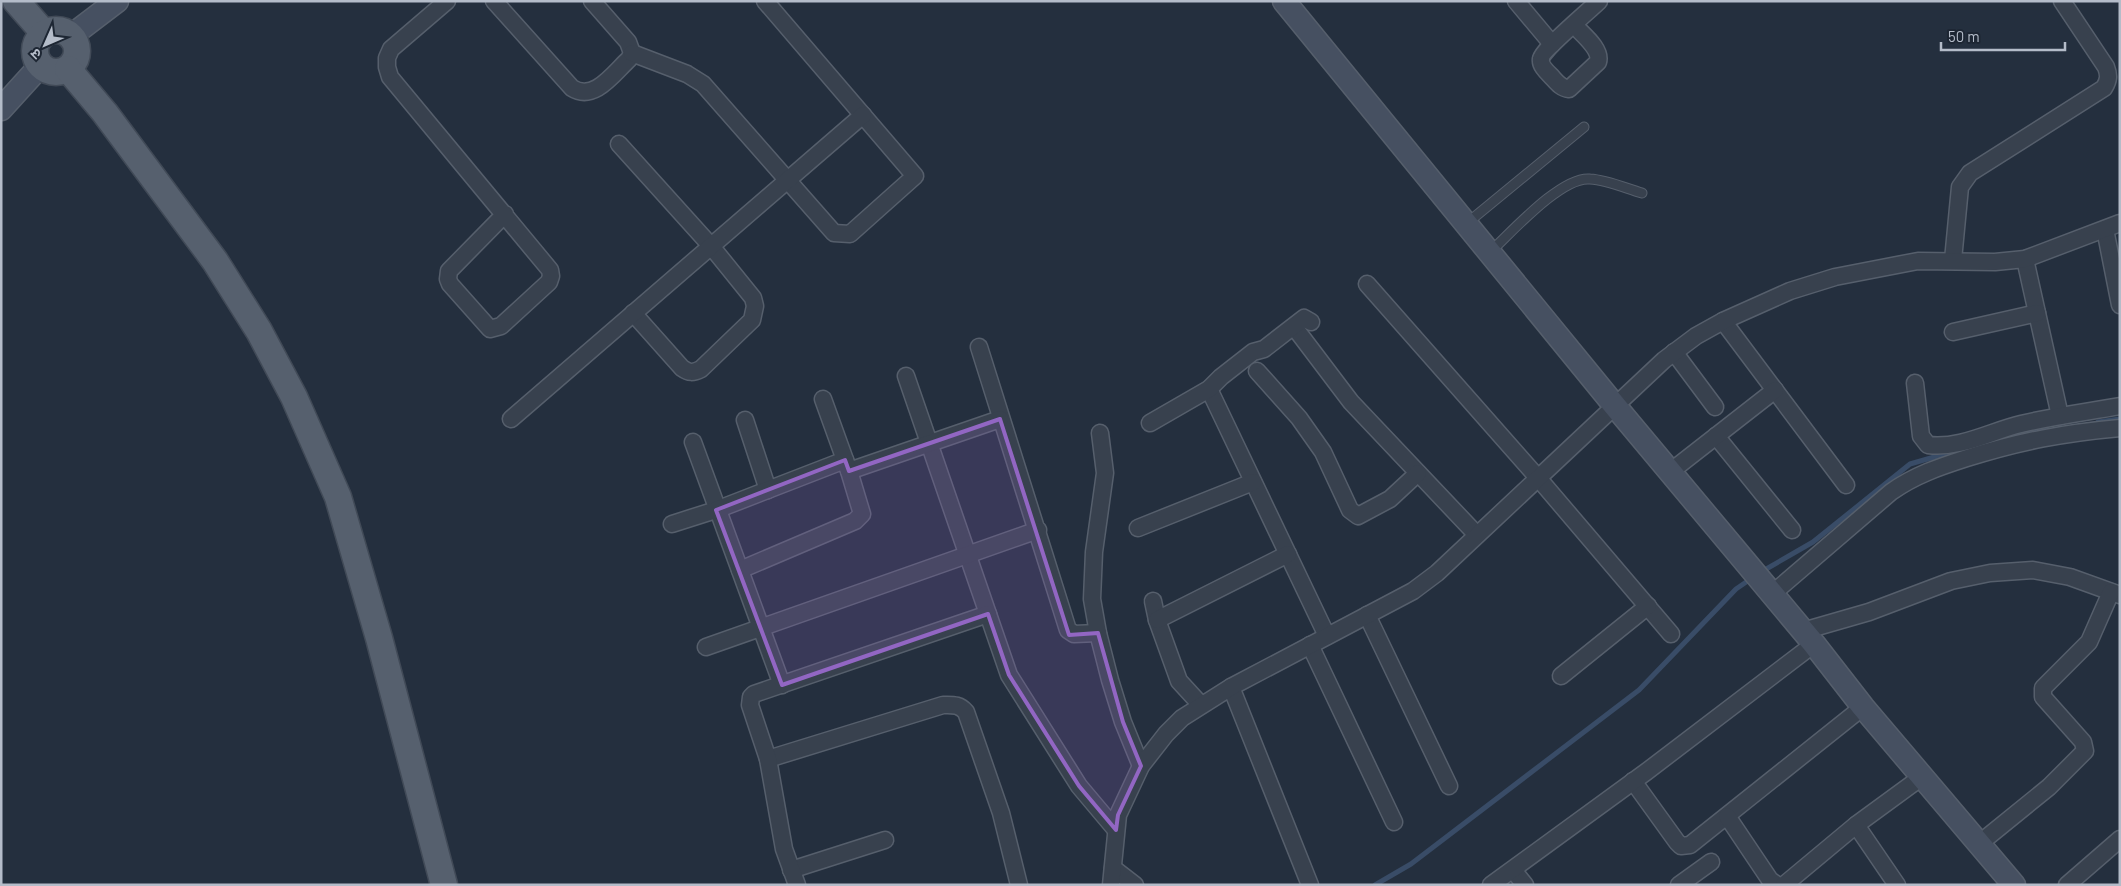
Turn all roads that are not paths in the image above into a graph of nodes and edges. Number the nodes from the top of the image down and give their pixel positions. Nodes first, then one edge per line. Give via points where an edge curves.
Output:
1 (16, 1) edge
2 (117, 1) edge
3 (447, 1) edge
4 (494, 1) edge
5 (592, 1) edge
6 (765, 1) edge
7 (1284, 1) edge
8 (1516, 1) edge
9 (1599, 1) edge
10 (2062, 1) edge
11 (1574, 24) junction
12 (44, 33) junction
13 (71, 36) junction
14 (1552, 44) junction
15 (632, 53) junction
16 (41, 66) junction
17 (68, 69) junction
18 (1, 108) edge
19 (863, 115) junction
20 (1584, 127) dead end
21 (619, 144) dead end
22 (788, 180) junction
23 (1642, 193) dead end
24 (504, 214) junction
25 (1466, 224) junction
26 (2112, 226) edge
27 (711, 246) junction
28 (1489, 253) junction
29 (1953, 260) junction
30 (2025, 260) junction
31 (1367, 284) dead end
32 (2120, 305) edge
33 (634, 313) junction
34 (2037, 313) junction
35 (1723, 321) junction
36 (1311, 322) dead end
37 (1298, 332) dead end
38 (1953, 332) dead end
39 (978, 347) dead end
40 (1674, 352) junction
41 (1257, 371) dead end
42 (906, 376) dead end
43 (1915, 383) dead end
44 (1209, 389) junction
45 (1775, 390) junction
46 (823, 399) dead end
47 (1615, 406) junction
48 (2120, 406) edge
49 (1715, 407) dead end
50 (2060, 416) junction
51 (511, 419) dead end
52 (1000, 419) junction
53 (745, 420) dead end
54 (1150, 423) dead end
55 (2120, 428) edge
56 (1100, 433) dead end
57 (1716, 436) junction
58 (693, 442) dead end
59 (929, 444) junction
60 (847, 465) junction
61 (1670, 472) junction
62 (1418, 473) junction
63 (1539, 479) junction
64 (1254, 482) junction
65 (1846, 485) dead end
66 (768, 490) junction
67 (716, 510) junction
68 (672, 524) dead end
69 (1138, 528) dead end
70 (1038, 530) junction
71 (1792, 530) dead end
72 (1477, 535) junction
73 (967, 554) junction
74 (1288, 554) junction
75 (740, 570) junction
76 (1761, 581) junction
77 (2116, 594) edge
78 (1153, 601) dead end
79 (1648, 606) junction
80 (988, 614) junction
81 (1367, 615) junction
82 (1157, 620) junction
83 (761, 628) junction
84 (1098, 633) junction
85 (1671, 634) dead end
86 (1328, 636) junction
87 (1808, 638) junction
88 (1310, 645) junction
89 (706, 647) dead end
90 (1560, 676) dead end
91 (782, 685) junction
92 (1231, 687) junction
93 (1201, 705) junction
94 (1863, 707) junction
95 (768, 760) junction
96 (1141, 766) junction
97 (1923, 776) junction
98 (1633, 782) junction
99 (1448, 786) dead end
100 (1727, 816) junction
101 (1394, 822) dead end
102 (1856, 825) junction
103 (1116, 830) junction
104 (2120, 839) edge
105 (884, 840) dead end
106 (1980, 843) junction
107 (1711, 862) dead end
108 (1113, 868) junction
109 (1513, 870) junction
110 (794, 877) edge
111 (444, 885) edge
112 (1019, 885) edge
113 (1111, 885) edge
114 (1135, 885) edge
115 (1310, 885) edge
116 (1491, 885) edge
117 (1524, 885) edge
118 (1679, 885) edge
119 (1777, 885) edge
120 (1784, 885) edge
121 (1897, 885) edge
122 (2014, 885) edge
123 (2067, 885) edge

1 - 12 main road
2 - 13 street
3 - 24 street via 391,49 386,67 390,77 428,125
4 - 15 street via 580,93 596,90
5 - 15 street via 628,42
6 - 19 street
7 - 25 street
8 - 14 street
9 - 11 street
10 - 29 street via 2106,67 2108,82 2104,88 1970,173 1960,188
11 - 14 street
11 - 14 street via 1599,58 1569,89 1559,85 1540,61
12 - 13 main road via 58,30
12 - 16 main road via 35,52
13 - 17 main road via 77,49 73,64
15 - 22 street via 696,78
16 - 17 main road via 54,72
16 - 18 street
17 - 111 main road via 215,261 259,330 294,397 338,497 382,647
19 - 22 street
19 - 22 street via 916,176 850,234 834,233
20 - 25 lane
21 - 27 street
22 - 27 street
23 - 28 lane via 1589,179 1574,181 1558,189
24 - 24 street via 448,275 450,284 490,328 501,326 549,282 551,276 550,270
25 - 28 street
26 - 30 street
26 - 32 street
27 - 33 street
27 - 33 street via 753,298 755,306 752,320 701,369 688,372 682,368
28 - 47 street
29 - 30 street
29 - 35 street via 1918,261 1835,277 1790,291
30 - 34 street
31 - 63 street
33 - 51 street
34 - 38 street
34 - 50 street
35 - 40 street
35 - 45 street
36 - 44 street via 1304,318 1264,349 1253,352
37 - 62 street via 1352,402
39 - 52 street
40 - 47 street
40 - 49 street
41 - 62 street via 1299,418 1323,452 1350,510 1358,516 1390,499
42 - 59 street
43 - 50 street via 1921,436 1928,445 1951,444
44 - 54 street
44 - 64 street
45 - 57 street
45 - 65 street
46 - 60 street
47 - 61 street
47 - 63 street
48 - 50 street
52 - 59 street
52 - 70 street
53 - 66 street
55 - 76 street via 2029,440 1924,471
56 - 84 street via 1105,473 1094,552 1092,599
57 - 61 street
57 - 71 street
58 - 67 street
59 - 60 street
59 - 73 street
60 - 66 street
60 - 75 street via 862,509 856,521
61 - 76 street
62 - 72 street
63 - 72 street
63 - 79 street
64 - 69 street
64 - 74 street
66 - 67 street
67 - 68 street
67 - 75 street
70 - 73 street
70 - 84 street via 1068,630 1074,634
72 - 81 street via 1437,573 1412,591
73 - 80 street
73 - 83 street
74 - 82 street
74 - 86 street
75 - 83 street
76 - 87 street
77 - 87 street via 2070,577 2033,570 1990,573 1951,581
77 - 106 street via 2089,642 2043,688 2043,697 2083,742 2085,751 2048,787
78 - 82 street
79 - 85 street
79 - 90 street
80 - 91 street
80 - 103 street via 1009,675 1080,786
81 - 86 street
81 - 99 street
82 - 93 street via 1179,680
83 - 89 street
83 - 91 street
84 - 96 street via 1120,714
86 - 88 street
87 - 94 street
87 - 98 street
88 - 92 street
88 - 101 street
91 - 95 street via 754,694 750,700
92 - 93 street
92 - 115 street
93 - 96 street via 1166,734
94 - 97 street
94 - 100 street
95 - 110 street via 784,849
95 - 112 street via 943,705 962,706 1000,813
96 - 103 street via 1118,815
97 - 102 street
97 - 106 street
98 - 100 street via 1681,846 1690,845
98 - 109 street
100 - 119 street via 1770,880
102 - 120 street
102 - 121 street
103 - 108 street
104 - 123 street
105 - 110 street
106 - 122 street
107 - 118 street
108 - 113 street
108 - 114 street
109 - 116 street
109 - 117 street

